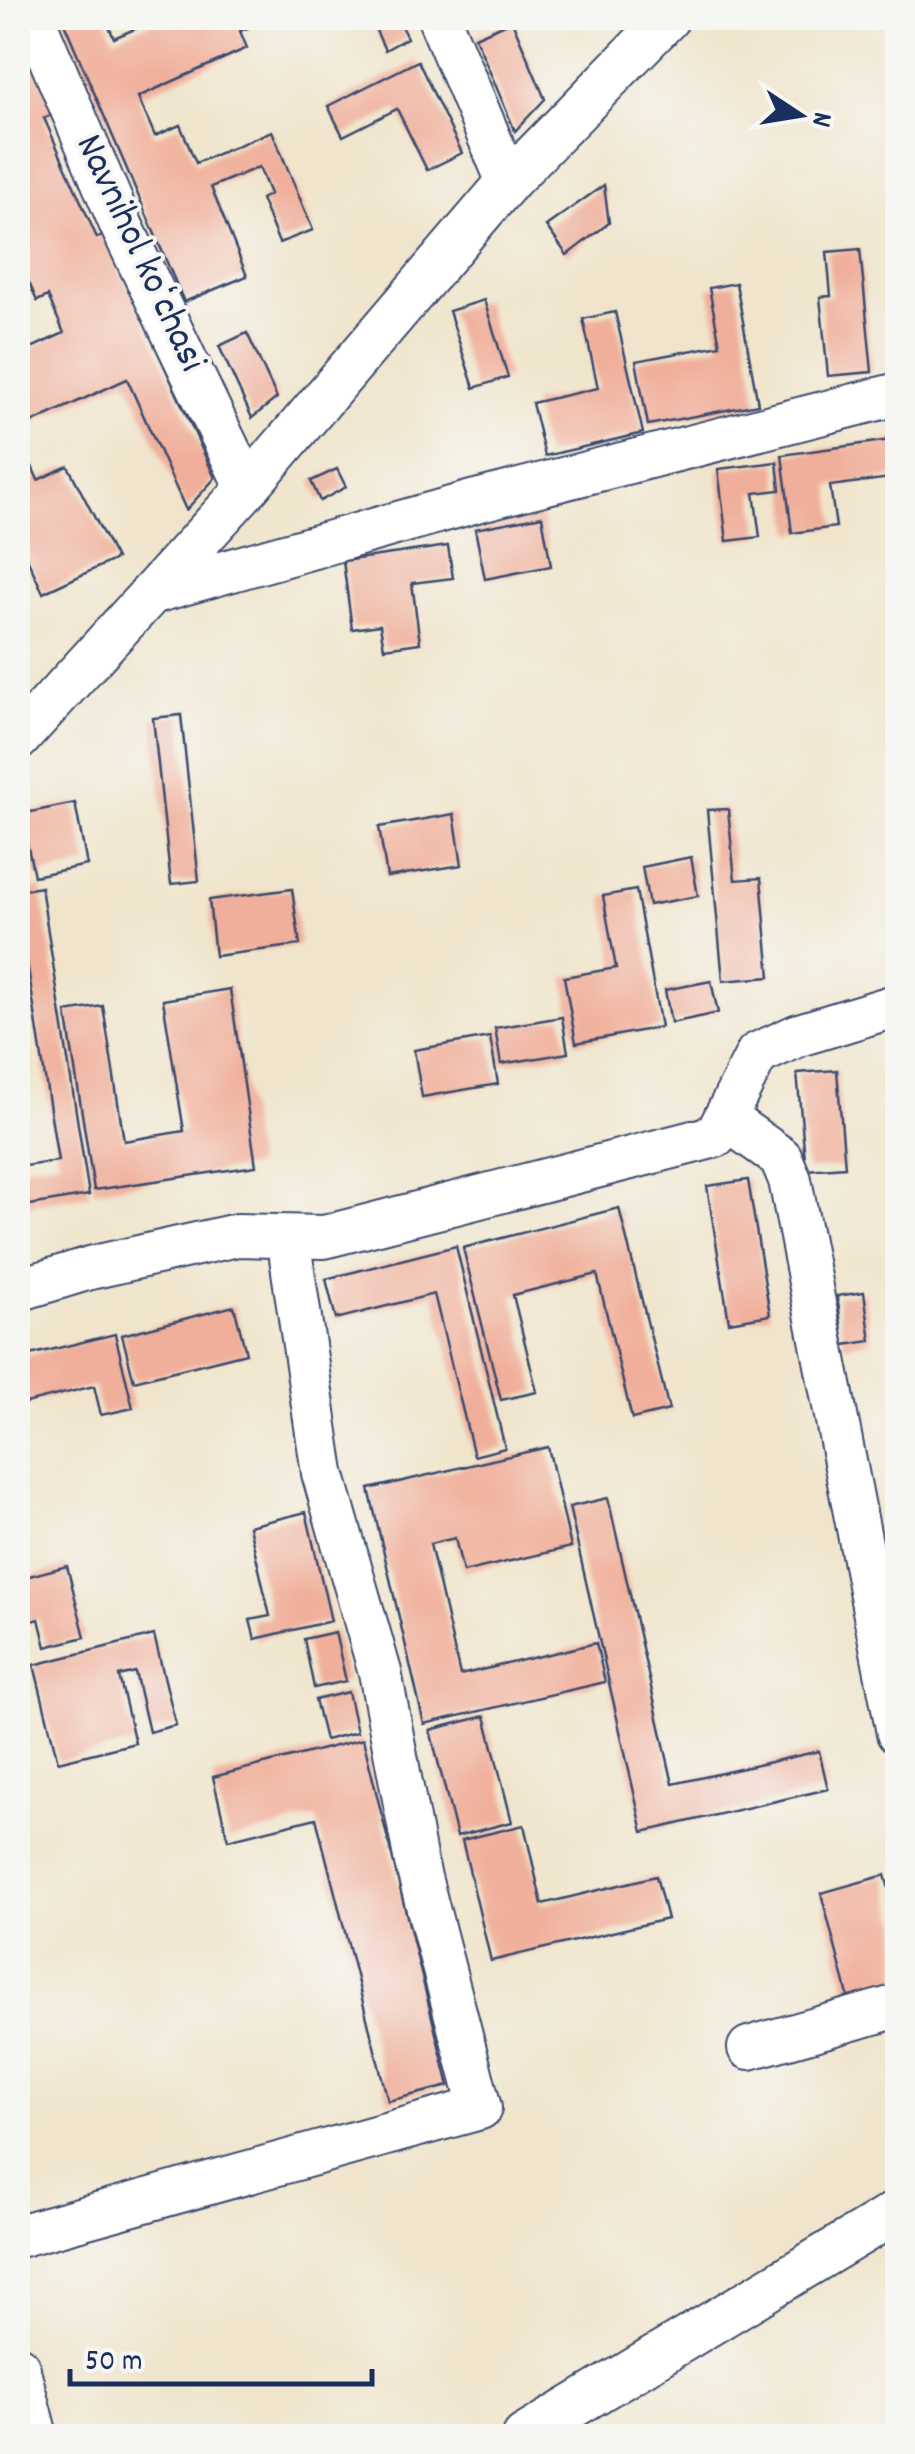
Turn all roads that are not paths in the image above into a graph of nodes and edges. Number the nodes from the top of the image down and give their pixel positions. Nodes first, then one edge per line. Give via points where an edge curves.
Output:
1 (33, 18) edge
2 (439, 18) edge
3 (668, 18) edge
4 (508, 182) junction
5 (898, 394) edge
6 (247, 488) junction
7 (150, 594) junction
8 (18, 739) edge
9 (898, 1005) edge
10 (724, 1118) junction
11 (288, 1237) junction
12 (18, 1290) edge
13 (898, 1733) edge
14 (898, 2006) edge
15 (749, 2048) dead end
16 (898, 2211) edge
17 (18, 2236) edge
18 (18, 2367) edge
19 (36, 2436) edge
20 (524, 2436) edge

1 - 6 street, Navnihol koʻchasi via 122,227
2 - 4 street
3 - 4 street
4 - 6 street
5 - 7 street via 476,501
6 - 7 street
7 - 8 street
9 - 10 street via 758,1054
10 - 11 street via 716,1136 324,1236
10 - 13 street via 781,1158 790,1180
11 - 12 street via 237,1234
11 - 17 street via 323,1473 380,1672 416,1862 480,2108
14 - 15 street
16 - 20 street
18 - 19 street

